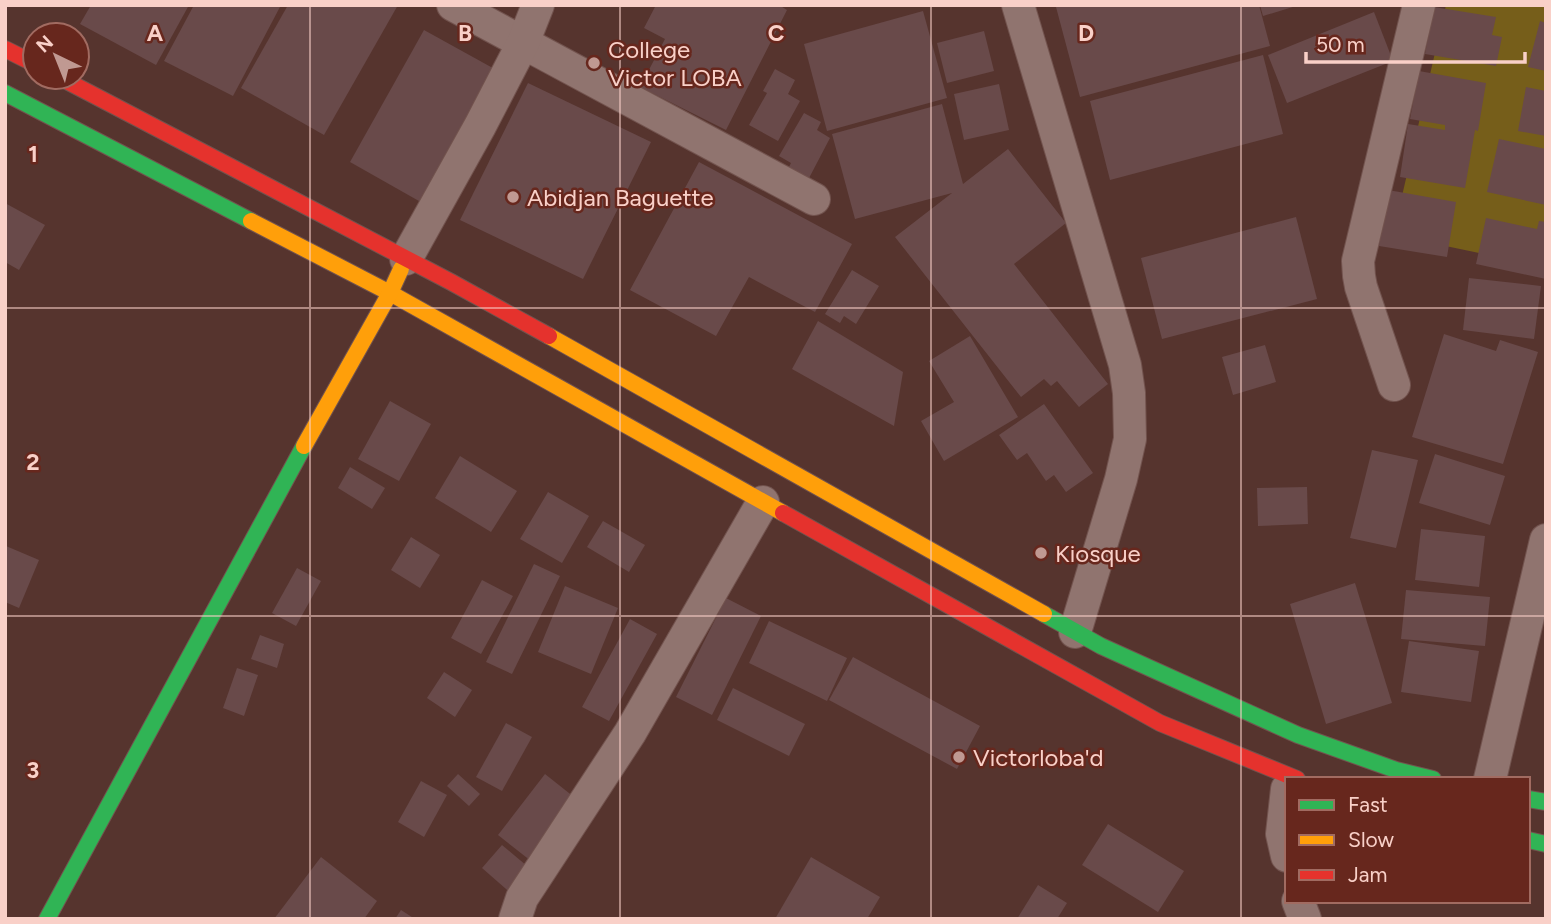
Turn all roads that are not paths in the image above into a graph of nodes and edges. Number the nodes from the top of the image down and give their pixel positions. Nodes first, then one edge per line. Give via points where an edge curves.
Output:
1 (453, 5) edge
2 (538, 5) edge
3 (1018, 5) edge
4 (1419, 5) edge
5 (523, 43) junction
6 (5, 49) edge
7 (21, 57) edge
8 (86, 91) edge
9 (5, 93) edge
10 (814, 199) dead end
11 (406, 258) junction
12 (390, 293) junction
13 (1394, 385) dead end
14 (763, 502) junction
15 (1546, 540) edge
16 (1075, 632) junction
17 (1425, 777) edge
18 (1490, 777) edge
19 (1285, 779) edge
20 (1285, 814) edge
21 (1285, 847) edge
22 (47, 919) edge
23 (515, 919) edge

1 - 5 street
2 - 5 street
3 - 16 street via 1125,365 1129,393 1130,439 1121,479
4 - 13 street via 1358,261 1361,287
5 - 10 street
5 - 11 street
6 - 7 main road
8 - 11 main road
9 - 12 main road
11 - 12 main road
11 - 16 main road
12 - 14 main road
12 - 22 main road
14 - 19 main road via 1160,723
14 - 23 street via 630,733 522,898
15 - 18 street
16 - 17 main road via 1298,736
20 - 21 street

